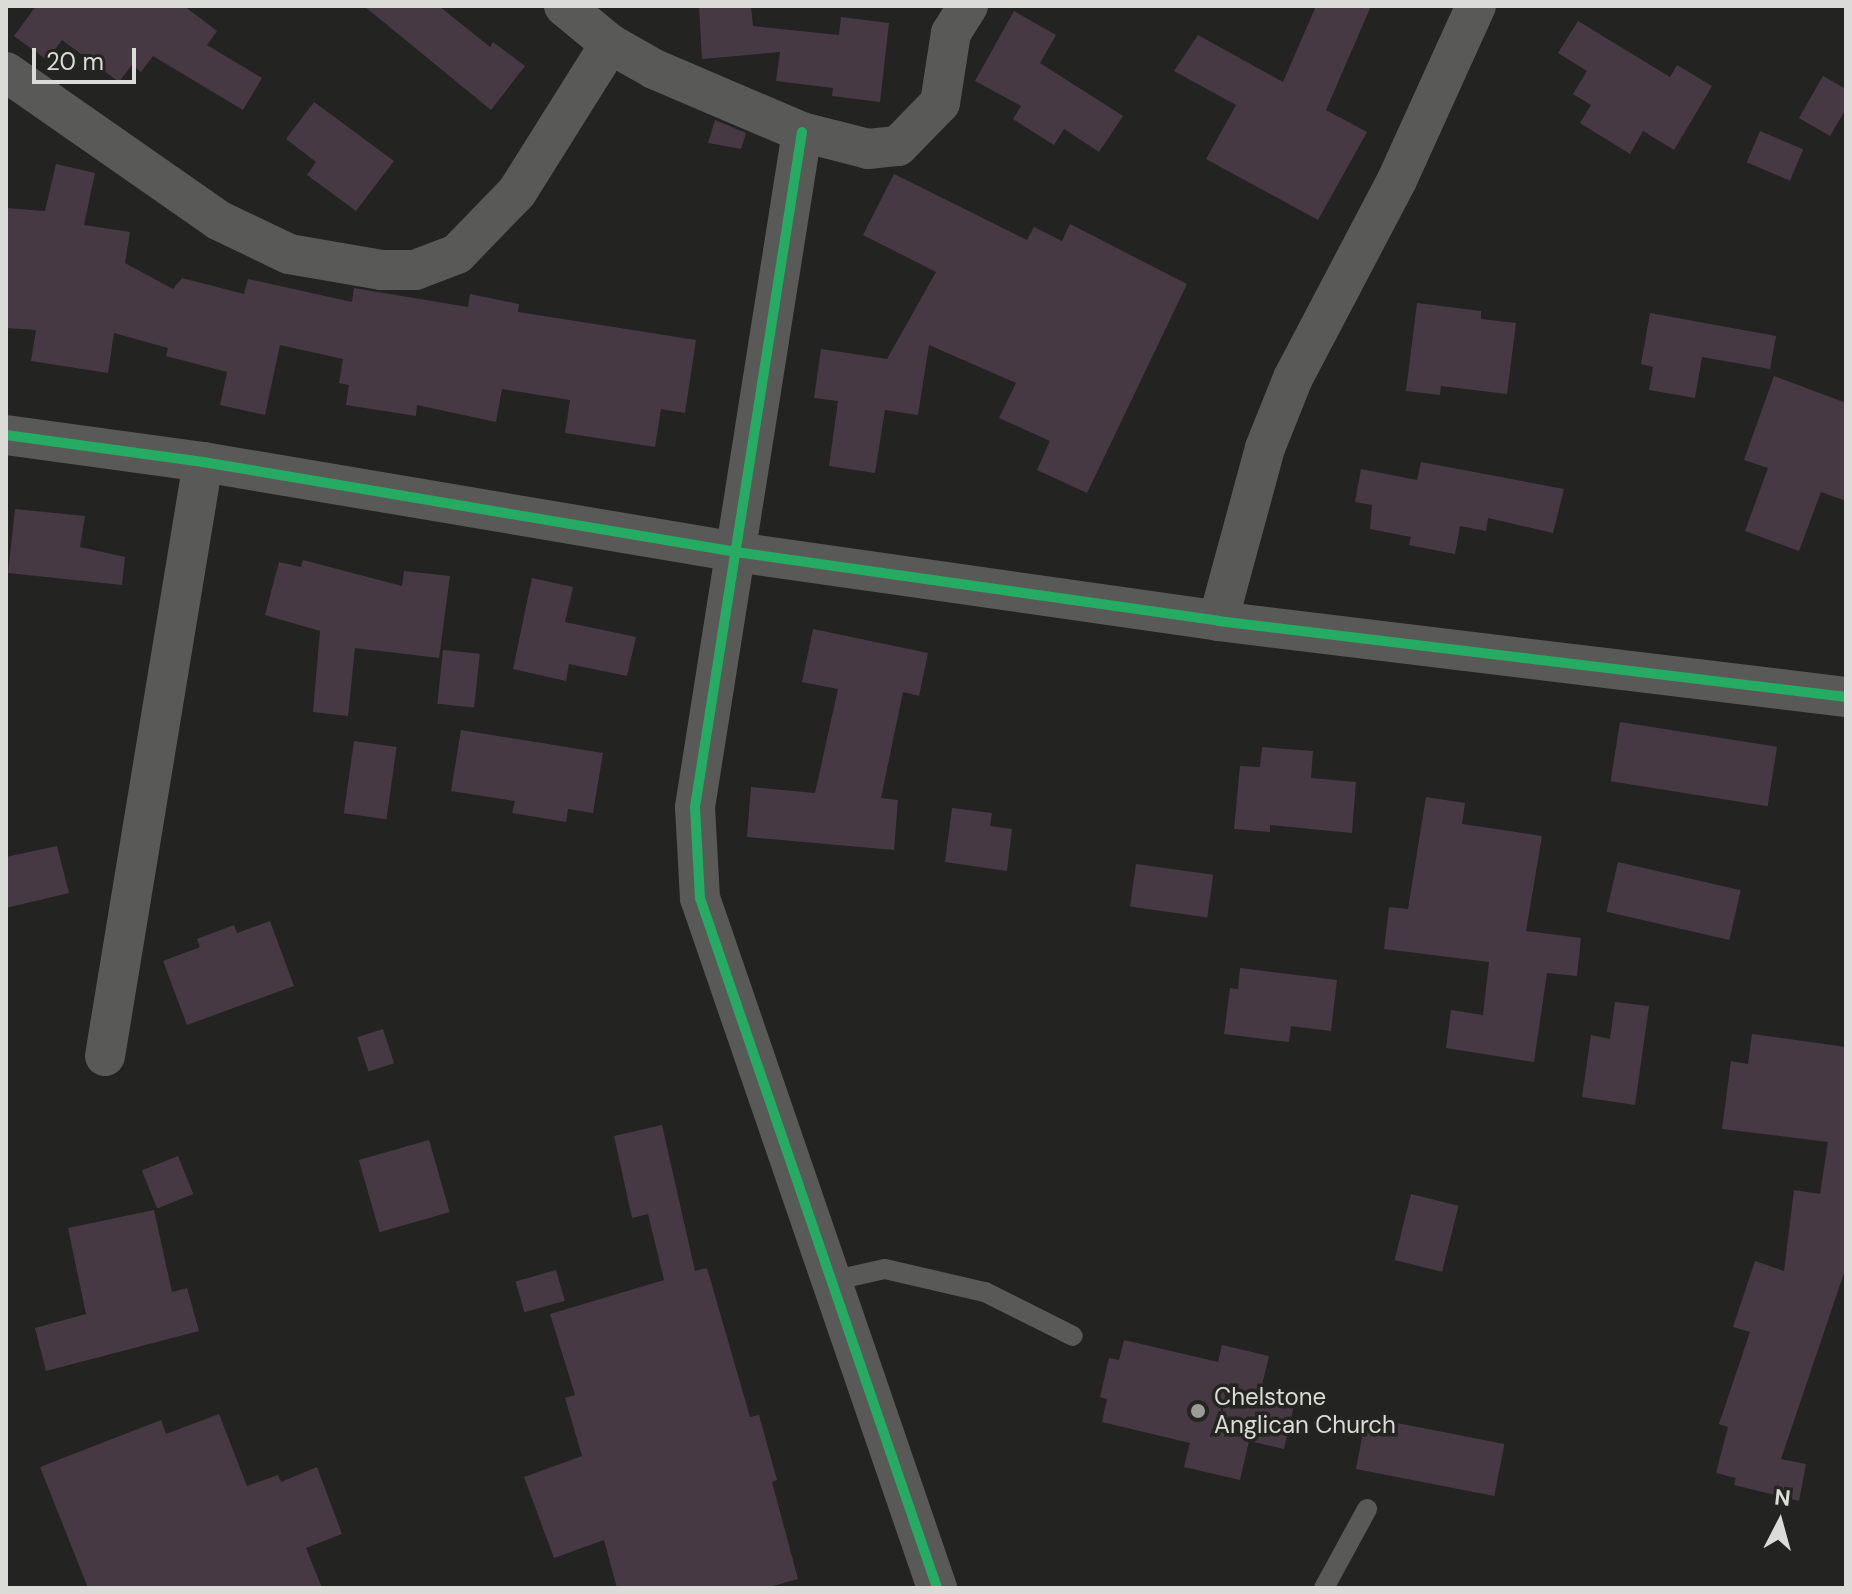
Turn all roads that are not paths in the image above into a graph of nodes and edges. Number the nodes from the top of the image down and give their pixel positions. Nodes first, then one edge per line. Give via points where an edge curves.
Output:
1 (1476, 6) edge
2 (569, 8) edge
3 (954, 15) edge
4 (610, 44) junction
5 (6, 72) edge
6 (802, 132) junction
7 (6, 435) edge
8 (203, 462) junction
9 (736, 552) junction
10 (1218, 621) junction
11 (1846, 697) edge
12 (105, 1056) dead end
13 (831, 1281) junction
14 (1073, 1336) dead end
15 (1367, 1509) dead end
16 (937, 1588) edge
17 (1324, 1588) edge

1 - 10 street via 1397,180 1293,378 1265,448
2 - 4 street
3 - 6 street via 940,103 898,146 868,149
4 - 5 street via 517,192 457,254 415,270 382,270 289,254 218,220
4 - 6 street via 654,69
6 - 9 street
7 - 8 street
8 - 9 street
8 - 12 street
9 - 10 street
9 - 13 street via 695,807 700,898
10 - 11 street
13 - 14 lane via 885,1269 899,1272 985,1292
13 - 16 street
15 - 17 lane

